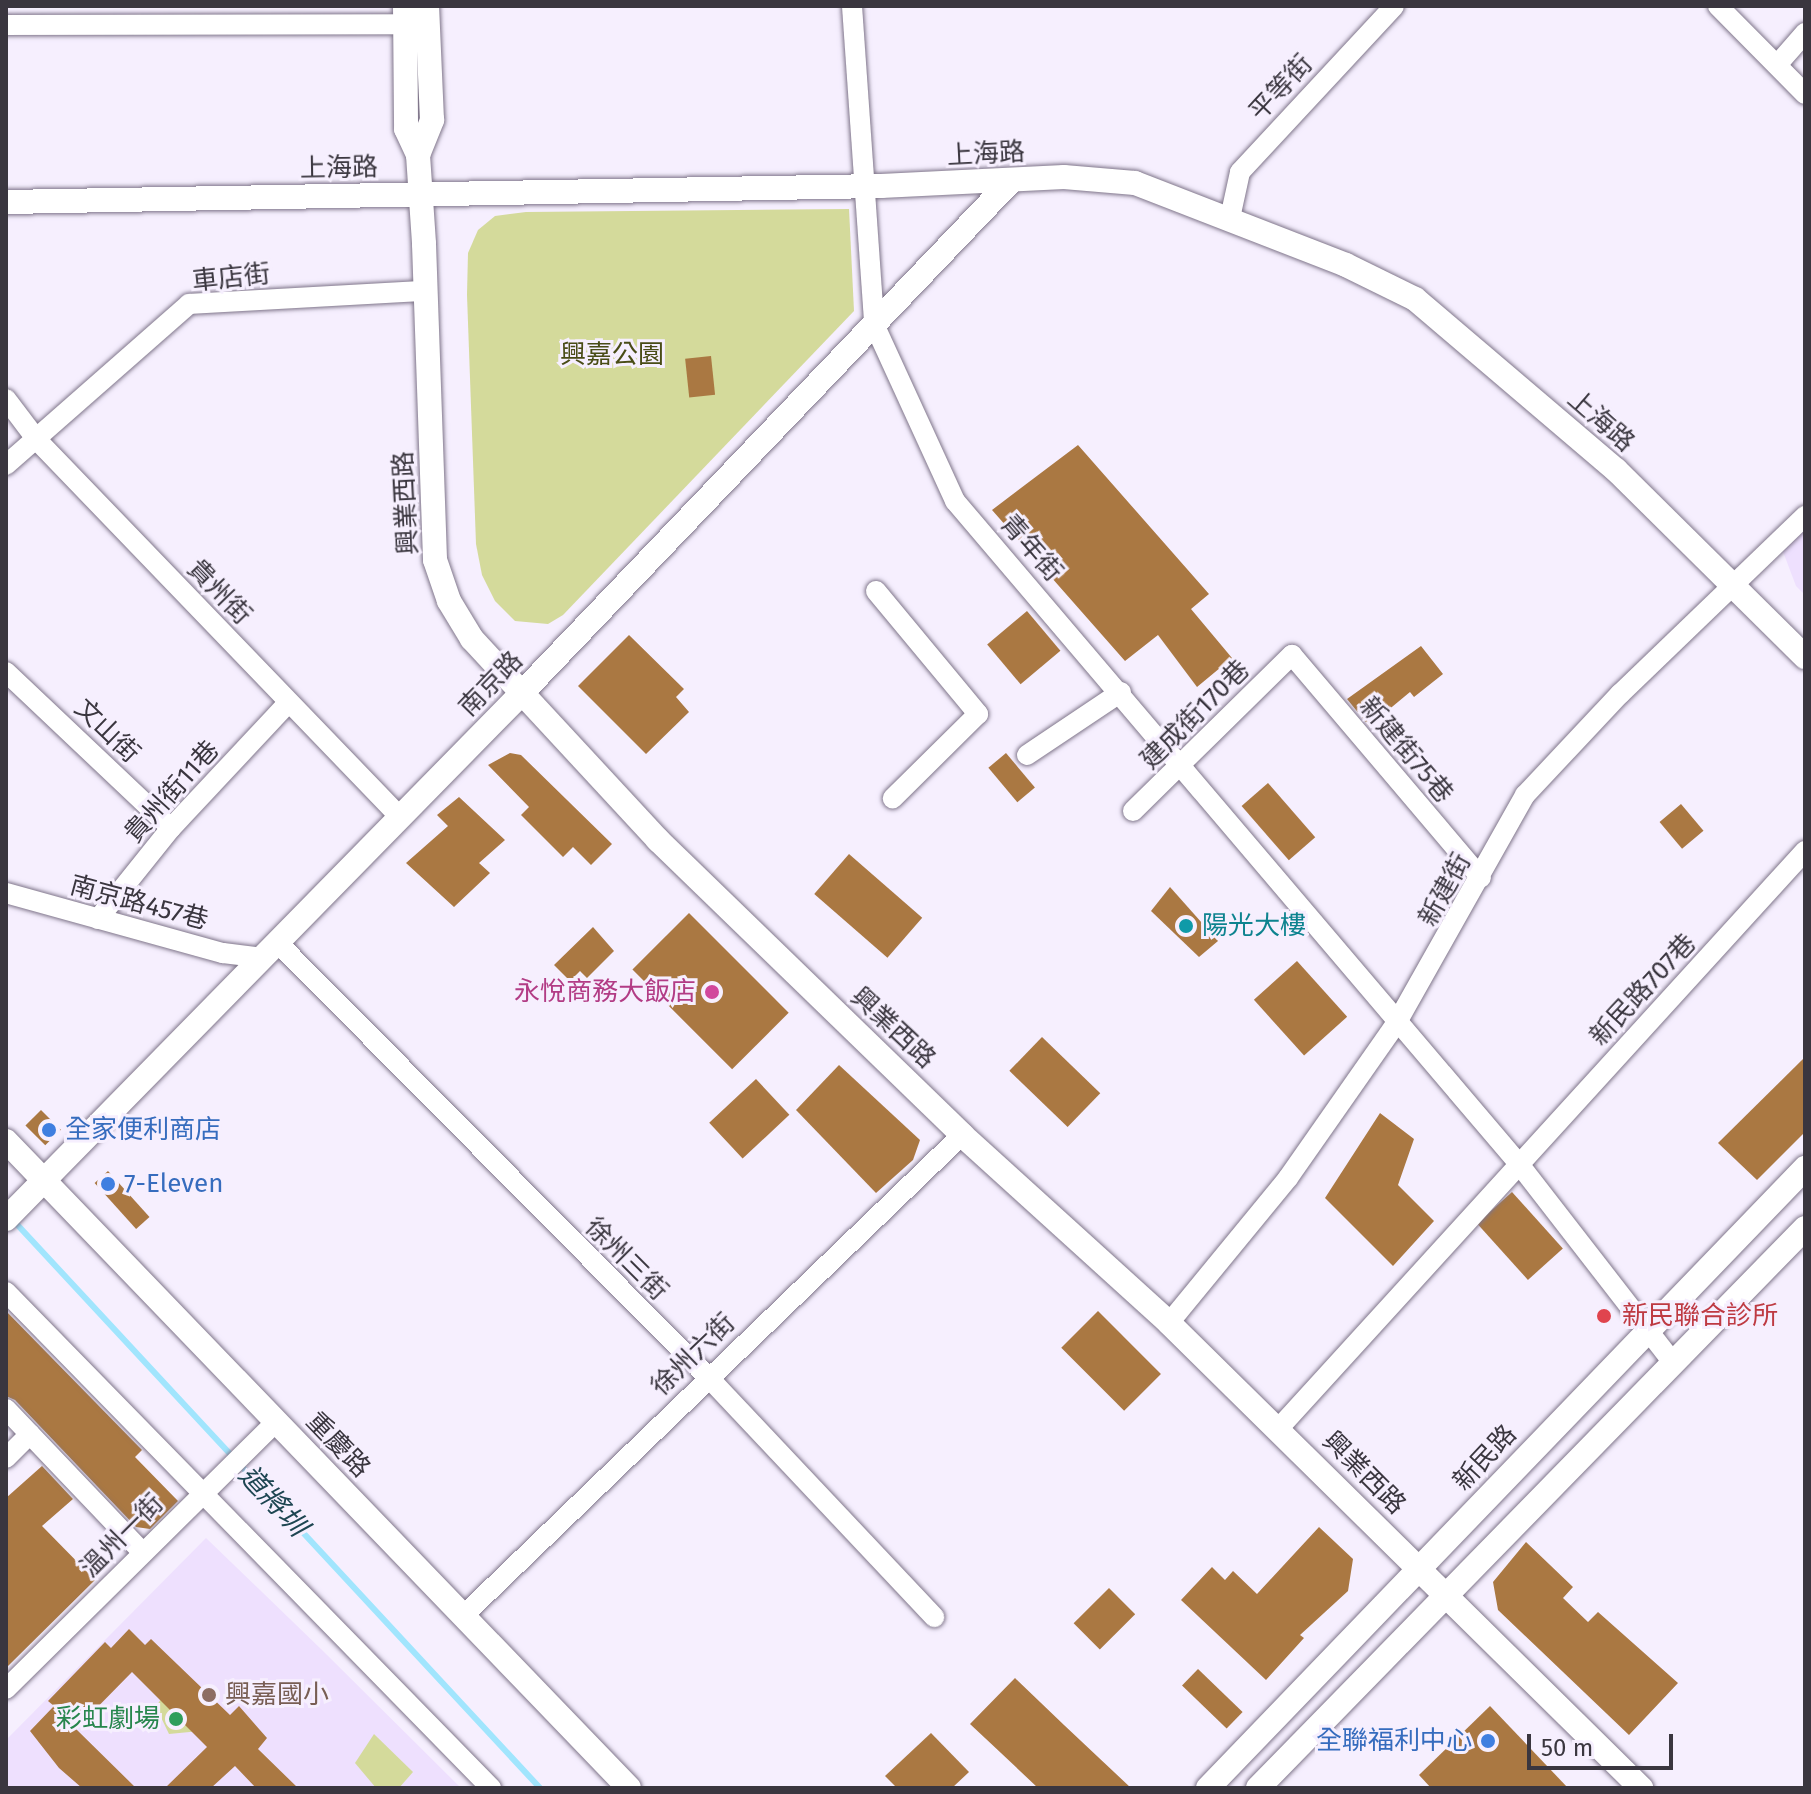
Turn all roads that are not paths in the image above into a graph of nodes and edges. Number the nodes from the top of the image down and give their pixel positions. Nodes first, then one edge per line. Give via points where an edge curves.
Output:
1 (427, 6) edge
2 (852, 6) edge
3 (1394, 6) edge
4 (1718, 6) edge
5 (405, 15) edge
6 (6, 25) edge
7 (1805, 33) edge
8 (1777, 65) junction
9 (1805, 94) edge
10 (418, 155) junction
11 (1010, 182) junction
12 (862, 187) junction
13 (421, 195) junction
14 (6, 202) edge
15 (1230, 218) junction
16 (425, 291) junction
17 (874, 324) junction
18 (6, 399) edge
19 (37, 440) junction
20 (6, 465) edge
21 (1805, 516) edge
22 (1730, 587) junction
23 (876, 591) dead end
24 (1292, 655) joint
25 (1805, 657) edge
26 (6, 672) edge
27 (1121, 692) junction
28 (519, 696) junction
29 (288, 703) junction
30 (1027, 755) dead end
31 (1183, 765) junction
32 (893, 798) dead end
33 (1133, 811) dead end
34 (400, 817) junction
35 (171, 828) junction
36 (1805, 851) edge
37 (1481, 878) junction
38 (6, 893) edge
39 (98, 919) junction
40 (269, 950) junction
41 (1396, 1024) junction
42 (962, 1135) junction
43 (6, 1141) edge
44 (1519, 1164) junction
45 (1805, 1168) edge
46 (44, 1179) junction
47 (6, 1219) edge
48 (1805, 1228) edge
49 (6, 1292) edge
50 (1169, 1323) junction
51 (1646, 1329) junction
52 (1674, 1364) junction
53 (708, 1377) junction
54 (6, 1409) edge
55 (277, 1421) junction
56 (1279, 1428) junction
57 (30, 1434) junction
58 (6, 1458) edge
59 (202, 1493) junction
60 (142, 1552) junction
61 (1419, 1568) junction
62 (1446, 1595) junction
63 (463, 1616) junction
64 (934, 1617) dead end
65 (6, 1689) edge
66 (491, 1788) edge
67 (629, 1788) edge
68 (1208, 1788) edge
69 (1258, 1788) edge
70 (1641, 1788) edge

1 - 10 street, 興業西路 via 432,120
2 - 12 street, 青年街
3 - 15 street, 平等街 via 1240,172
4 - 8 street
5 - 6 street
5 - 10 street, 興業西路 via 406,129
7 - 8 street
8 - 9 street
10 - 13 street, 興業西路
11 - 12 street, 上海路
11 - 15 street, 上海路 via 1064,177 1135,183
11 - 17 street, 南京路
12 - 13 street, 上海路
12 - 17 street, 青年街
13 - 14 street, 上海路
13 - 16 street, 興業西路
15 - 22 street, 上海路 via 1415,299 1616,470
16 - 19 street, 車店街 via 189,304
16 - 28 street, 興業西路 via 435,560 449,601 472,639
17 - 27 street, 青年街 via 955,501
17 - 28 street, 南京路
18 - 19 street, 貴州街
19 - 20 street, 車店街
19 - 29 street, 貴州街
21 - 22 street, 新建街
22 - 25 street, 上海路
22 - 37 street, 新建街 via 1525,795
23 - 32 street via 978,714
24 - 31 street, 建成街170巷
24 - 37 street, 新建街75巷
26 - 35 street, 文山街
27 - 30 street
27 - 31 street, 青年街
28 - 34 street, 南京路
28 - 42 street, 興業西路 via 658,840
29 - 34 street, 貴州街
29 - 35 street, 貴州街11巷
31 - 33 street, 建成街170巷
31 - 41 street, 青年街
34 - 40 street, 南京路
35 - 39 street, 貴州街11巷
36 - 44 street, 新民路707巷
37 - 41 street, 新建街
38 - 39 street, 南京路457巷
39 - 40 street, 南京路457巷
40 - 46 street, 南京路
40 - 53 street, 徐州三街
41 - 44 street
41 - 50 street, 新建街 via 1288,1178
42 - 50 street, 興業西路
42 - 53 street, 徐州六街
43 - 46 street, 重慶路
44 - 51 street
44 - 56 street, 新民路707巷
45 - 51 street, 新民路
46 - 47 street, 南京路
46 - 55 street, 重慶路
48 - 52 street
49 - 59 street
50 - 56 street, 興業西路
51 - 52 street
51 - 61 street, 新民路
52 - 62 street
53 - 63 street, 徐州六街
53 - 64 street, 徐州三街
54 - 57 street
55 - 59 street, 溫州一街
55 - 63 street, 重慶路
56 - 61 street, 興業西路
57 - 58 street
57 - 60 street
59 - 60 street, 溫州一街
59 - 66 street
60 - 65 street, 溫州一街
61 - 62 street, 興業西路
61 - 68 street, 新民路
62 - 69 street
62 - 70 street, 興業西路
63 - 67 street, 重慶路

